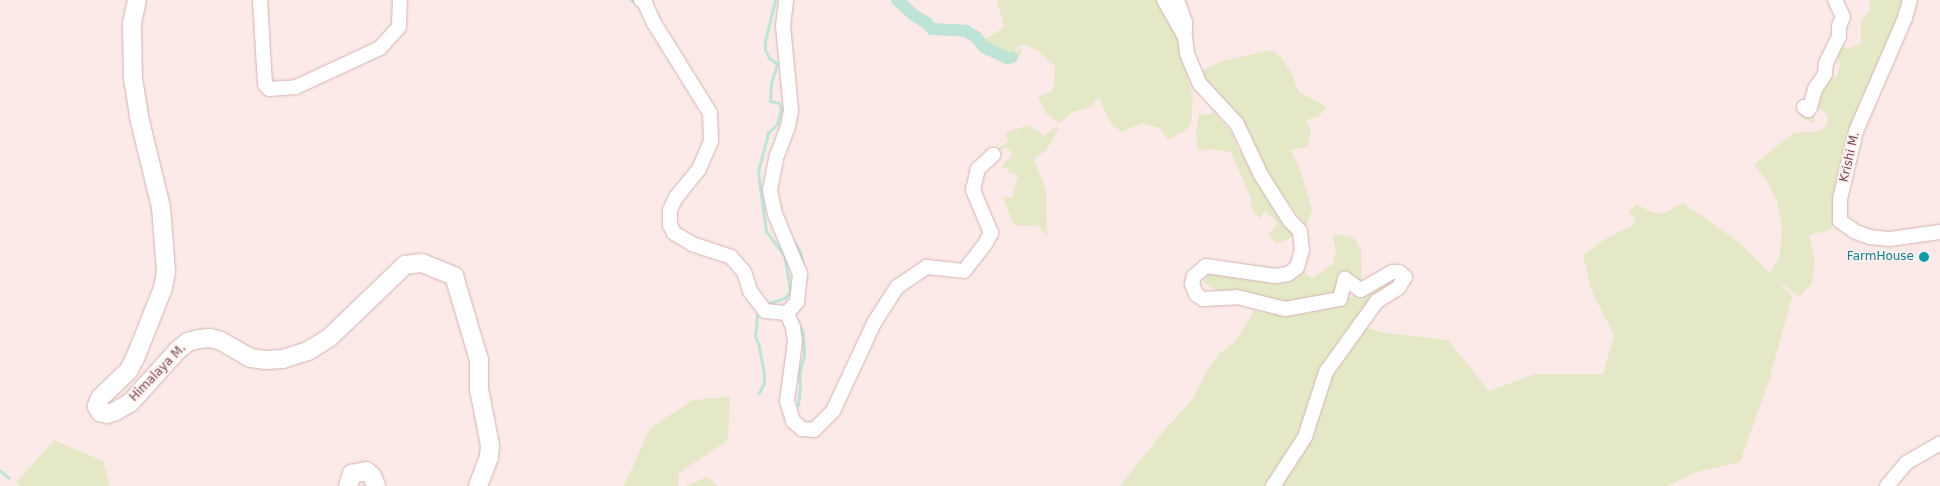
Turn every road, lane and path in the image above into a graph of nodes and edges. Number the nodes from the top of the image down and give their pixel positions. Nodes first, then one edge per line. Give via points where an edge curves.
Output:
1 (137, 0) edge
2 (260, 0) edge
3 (400, 0) edge
4 (641, 0) edge
5 (786, 0) edge
6 (1164, 0) edge
7 (1177, 0) edge
8 (1835, 0) edge
9 (1910, 0) edge
10 (1185, 37) junction
11 (1804, 107) dead end
12 (993, 155) dead end
13 (1940, 232) edge
14 (787, 313) junction
15 (1940, 443) edge
16 (348, 486) edge
17 (376, 486) edge
18 (478, 486) edge
19 (1273, 486) edge
20 (1887, 486) edge

1 - 18 street, Himalaya M. via 132,23 133,78 161,207 166,271 163,288 136,356 129,370 100,398 97,406 100,412 116,412 131,402 178,350 199,338 221,341 251,358 266,360 283,359 308,350 330,337 405,265 422,263 454,276 479,360 480,388 490,445
2 - 3 street via 265,84 269,89 296,87 380,48 398,27
4 - 14 street via 710,113 712,141 699,169 676,197 670,210 670,225 674,233 692,244 731,257 744,272 750,291 765,311
5 - 14 street via 783,26 791,110 770,190 775,214 800,274 797,302
6 - 10 street
7 - 10 street via 1185,22
8 - 11 street via 1843,16 1840,36 1810,107 1808,110
9 - 13 street, Krishi M. via 1856,131 1840,199 1840,220 1856,232 1870,237 1890,239
10 - 19 street via 1187,54 1200,84 1237,124 1261,175 1300,232 1302,250 1297,267 1288,274 1275,276 1206,266 1194,276 1192,284 1196,294 1203,298 1237,297 1286,309 1340,299 1345,279 1361,290 1392,272 1399,272 1405,277 1398,288 1377,301 1326,372 1305,436
12 - 14 street via 978,169 973,190 991,233 985,244 964,271 927,267 897,287 874,323 833,411 814,430 802,429 793,421 787,401 795,342
15 - 20 street via 1906,463
16 - 17 street via 352,474 366,471

